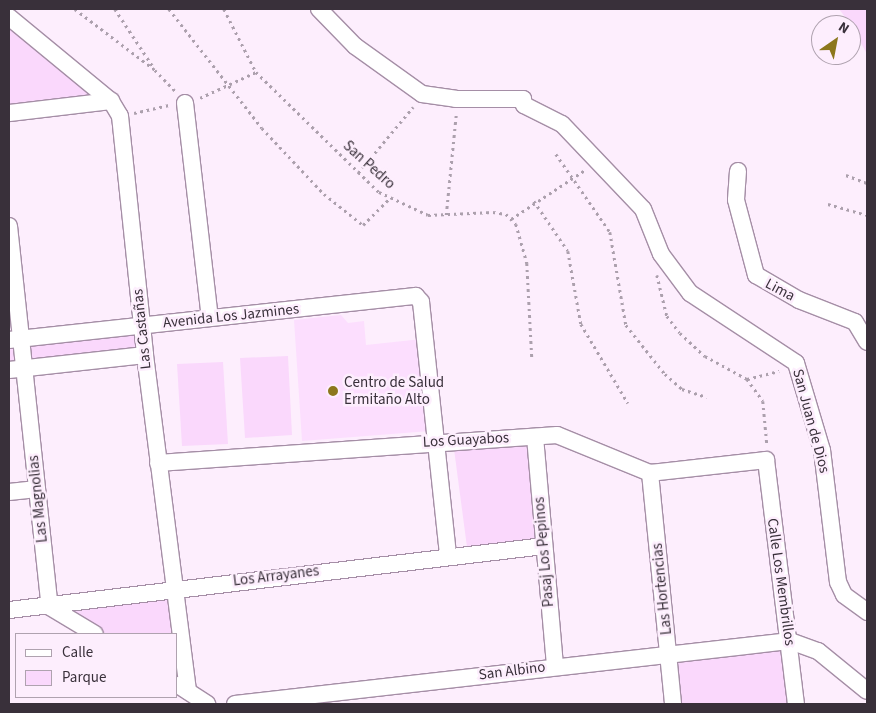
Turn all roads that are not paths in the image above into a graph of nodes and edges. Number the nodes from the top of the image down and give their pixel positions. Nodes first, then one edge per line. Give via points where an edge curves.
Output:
1 (319, 9) edge
2 (9, 17) edge
3 (111, 101) junction
4 (185, 102) road end
5 (9, 113) edge
6 (738, 172) dead end
7 (9, 226) edge
8 (210, 318) junction
9 (142, 326) junction
10 (16, 339) edge
11 (867, 342) edge
12 (145, 355) junction
13 (25, 369) junction
14 (9, 370) edge
15 (535, 437) junction
16 (435, 440) junction
17 (766, 460) joint
18 (158, 463) junction
19 (650, 473) junction
20 (37, 489) junction
21 (9, 492) edge
22 (544, 546) junction
23 (448, 556) junction
24 (173, 589) junction
25 (50, 607) junction
26 (9, 610) edge
27 (867, 612) edge
28 (93, 633) edge
29 (177, 633) edge
30 (790, 641) junction
31 (178, 643) edge
32 (668, 654) junction
33 (555, 666) junction
34 (182, 687) edge
35 (867, 691) edge
36 (330, 699) edge
37 (207, 704) edge
38 (235, 704) edge
39 (673, 704) edge
40 (796, 704) edge

1 - 27 street, San Juan de Dios via 362,51 422,94 456,99 523,99 524,105 562,124 639,203 661,254 702,304 778,347 796,363 822,450 838,582 844,595
2 - 3 street, Las Castañas
3 - 5 street
3 - 9 street, Las Castañas via 122,129
4 - 8 street
6 - 11 street, Lima via 736,200 756,275 799,300 855,322
7 - 10 street, Las Magnolias
8 - 9 street, Avenida Los Jazmines
8 - 16 street, Avenida Los Jazmines via 413,295 421,302
9 - 10 street, Avenida Los Jazmines
9 - 12 street, Las Castañas
10 - 13 street, Las Magnolias
12 - 13 street
12 - 18 street, Las Castañas
13 - 14 street
13 - 20 street, Las Magnolias
15 - 16 street, Los Guayabos
15 - 19 street, Los Guayabos via 557,435
15 - 22 street, Pasaj Los Pepinos
16 - 18 street, Los Guayabos
16 - 23 street
17 - 19 street, Los Guayabos
17 - 30 street, Calle Los Membrillos
18 - 24 street, Las Castañas
19 - 32 street, Las Hortencias
20 - 21 street
20 - 25 street, Las Magnolias
22 - 23 street, Los Arrayanes
22 - 33 street, Pasaj Los Pepinos
23 - 24 street, Los Arrayanes
24 - 25 street, Los Arrayanes
24 - 29 street, Las Castañas
25 - 26 street, Los Arrayanes
25 - 28 street
30 - 32 street, San Albino
30 - 35 street via 818,651
30 - 40 street, Calle Los Membrillos
31 - 34 street, Las Castañas
32 - 33 street, San Albino
32 - 39 street, Las Hortencias
33 - 36 street, San Albino
34 - 37 street
36 - 38 street, San Albino

